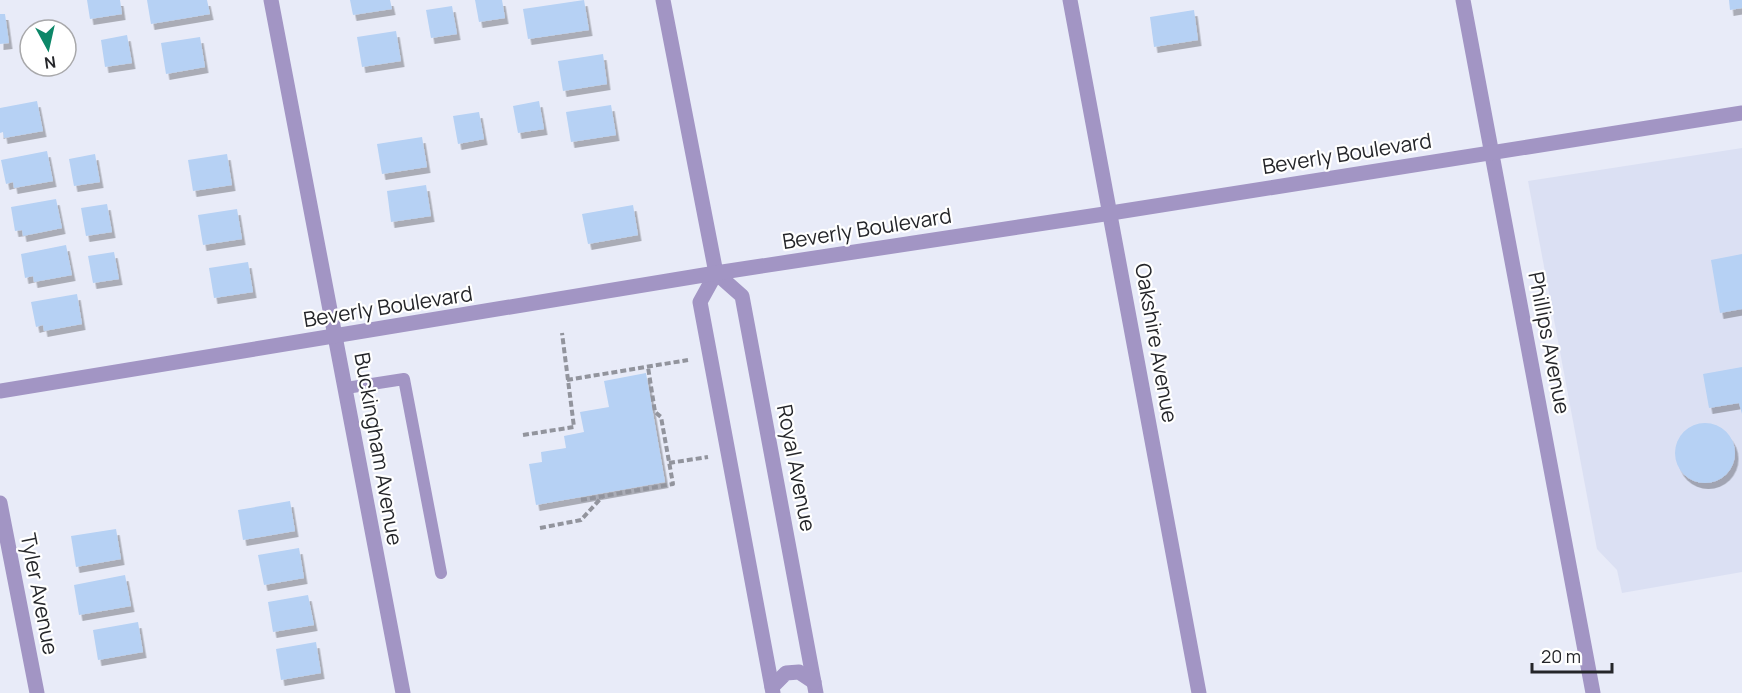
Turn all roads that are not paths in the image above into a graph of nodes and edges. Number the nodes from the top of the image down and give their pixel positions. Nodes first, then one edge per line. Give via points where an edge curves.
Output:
1 (271, 0) edge
2 (663, 0) edge
3 (1071, 0) edge
4 (1462, 0) edge
5 (1742, 113) edge
6 (1491, 152) junction
7 (1111, 213) junction
8 (716, 273) junction
9 (336, 337) junction
10 (346, 388) junction
11 (0, 391) edge
12 (0, 503) edge
13 (441, 573) dead end
14 (815, 687) edge
15 (773, 690) edge
16 (37, 693) edge
17 (403, 693) edge
18 (1199, 693) edge
19 (1593, 693) edge

1 - 9 street, Buckingham Avenue
2 - 8 street
3 - 7 street, Oakshire Avenue
4 - 6 street, Phillips Avenue
5 - 6 street, Beverly Boulevard
6 - 7 street, Beverly Boulevard
6 - 19 street, Phillips Avenue
7 - 8 street, Beverly Boulevard
7 - 18 street, Oakshire Avenue
8 - 9 street, Beverly Boulevard
8 - 14 street, Royal Avenue via 742,296
8 - 15 street, Royal Avenue via 700,302
9 - 10 street, Buckingham Avenue
9 - 11 street, Beverly Boulevard
10 - 13 lane via 404,379
10 - 17 street, Buckingham Avenue
12 - 16 street, Tyler Avenue
14 - 15 street, Royal Avenue via 799,672 786,673

